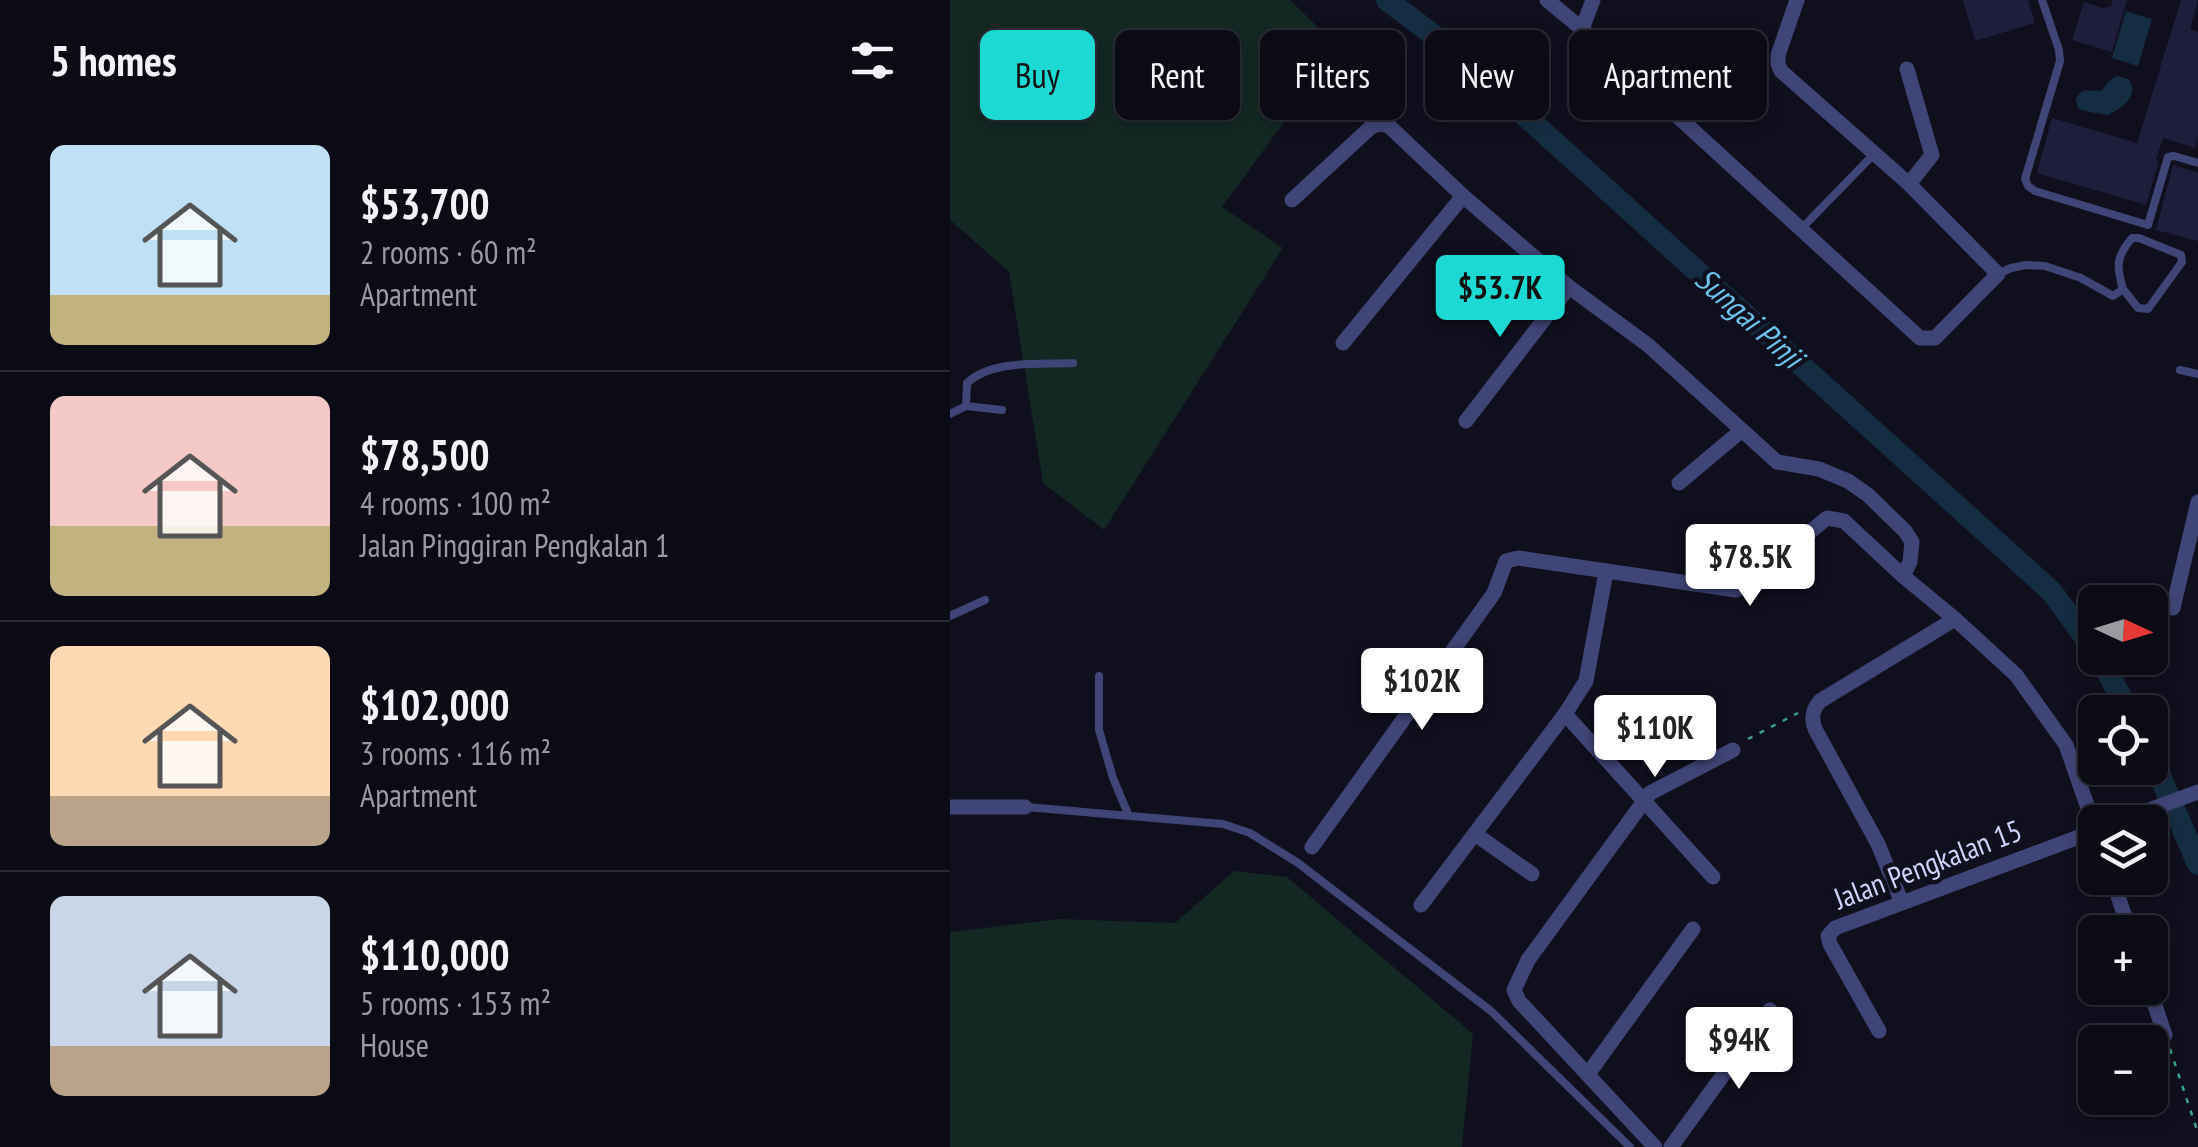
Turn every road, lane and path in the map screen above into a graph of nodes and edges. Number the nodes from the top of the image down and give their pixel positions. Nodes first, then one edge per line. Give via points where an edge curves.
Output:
1 (1547, 0) edge
2 (1593, 0) edge
3 (1798, 0) edge
4 (2042, 0) edge
5 (1582, 29) junction
6 (1907, 69) dead end
7 (1874, 154) junction
8 (2198, 163) edge
9 (1908, 184) junction
10 (1463, 196) junction
11 (1292, 200) dead end
12 (1802, 228) junction
13 (1998, 274) junction
14 (1569, 287) junction
15 (2124, 290) junction
16 (1342, 342) dead end
17 (1073, 364) dead end
18 (2180, 370) dead end
19 (2198, 374) edge
20 (966, 406) junction
21 (1002, 410) dead end
22 (950, 414) edge
23 (1466, 421) dead end
24 (1742, 430) junction
25 (1679, 483) dead end
26 (2198, 502) edge
27 (1606, 572) junction
28 (1903, 576) junction
29 (985, 600) dead end
30 (2172, 608) dead end
31 (950, 616) edge
32 (1955, 619) junction
33 (1098, 676) dead end
34 (1813, 711) junction
35 (1565, 714) junction
36 (1748, 739) dead end
37 (1733, 750) dead end
38 (2198, 792) edge
39 (1644, 801) junction
40 (2087, 805) edge
41 (2162, 805) edge
42 (950, 807) edge
43 (1026, 808) joint
44 (1128, 814) junction
45 (1475, 834) junction
46 (2078, 836) edge
47 (1312, 846) dead end
48 (1532, 874) dead end
49 (1713, 876) dead end
50 (1902, 903) junction
51 (1422, 905) dead end
52 (1693, 929) dead end
53 (1770, 1010) dead end
54 (1879, 1031) dead end
55 (2168, 1042) edge
56 (1588, 1074) junction
57 (2198, 1133) edge
58 (1630, 1147) edge
59 (1655, 1147) edge
60 (1671, 1147) edge

1 - 5 street
2 - 5 street
3 - 7 street via 1778,55 1781,71
4 - 8 lane via 2060,61 2028,186 2148,225 2168,157
5 - 12 street
6 - 9 street via 1932,155
7 - 9 street
7 - 12 lane
9 - 13 street
10 - 11 street via 1380,124
10 - 14 street
10 - 16 street
12 - 13 street via 1920,338 1935,338
13 - 15 lane via 2045,266 2110,296
14 - 23 street
14 - 24 street via 1648,345
15 - 15 lane via 2117,268 2132,238 2181,256 2148,309 2138,308
17 - 20 lane via 976,375 968,383
18 - 19 lane
20 - 21 lane
20 - 22 lane
24 - 25 street
24 - 28 street via 1777,462 1819,469 1868,495 1912,542
26 - 30 street
27 - 28 street via 1736,590 1834,517
27 - 35 street via 1586,680
27 - 47 street via 1506,561 1494,592
28 - 32 street
29 - 31 lane
32 - 34 street
32 - 40 street via 2016,676 2066,746
33 - 44 lane via 1099,730
34 - 36 path
34 - 50 street via 1814,729 1878,844
35 - 39 street
35 - 45 street
37 - 39 street
38 - 41 street
39 - 49 street
39 - 56 street via 1528,960 1514,990
42 - 43 street
43 - 44 lane
44 - 58 lane via 1222,824 1298,863 1491,1011
45 - 48 street
45 - 51 street
46 - 50 street, Jalan Pengkalan 15
50 - 54 street, Jalan Pengkalan 15 via 1828,936
52 - 56 street
53 - 60 street
55 - 57 path
56 - 59 street

